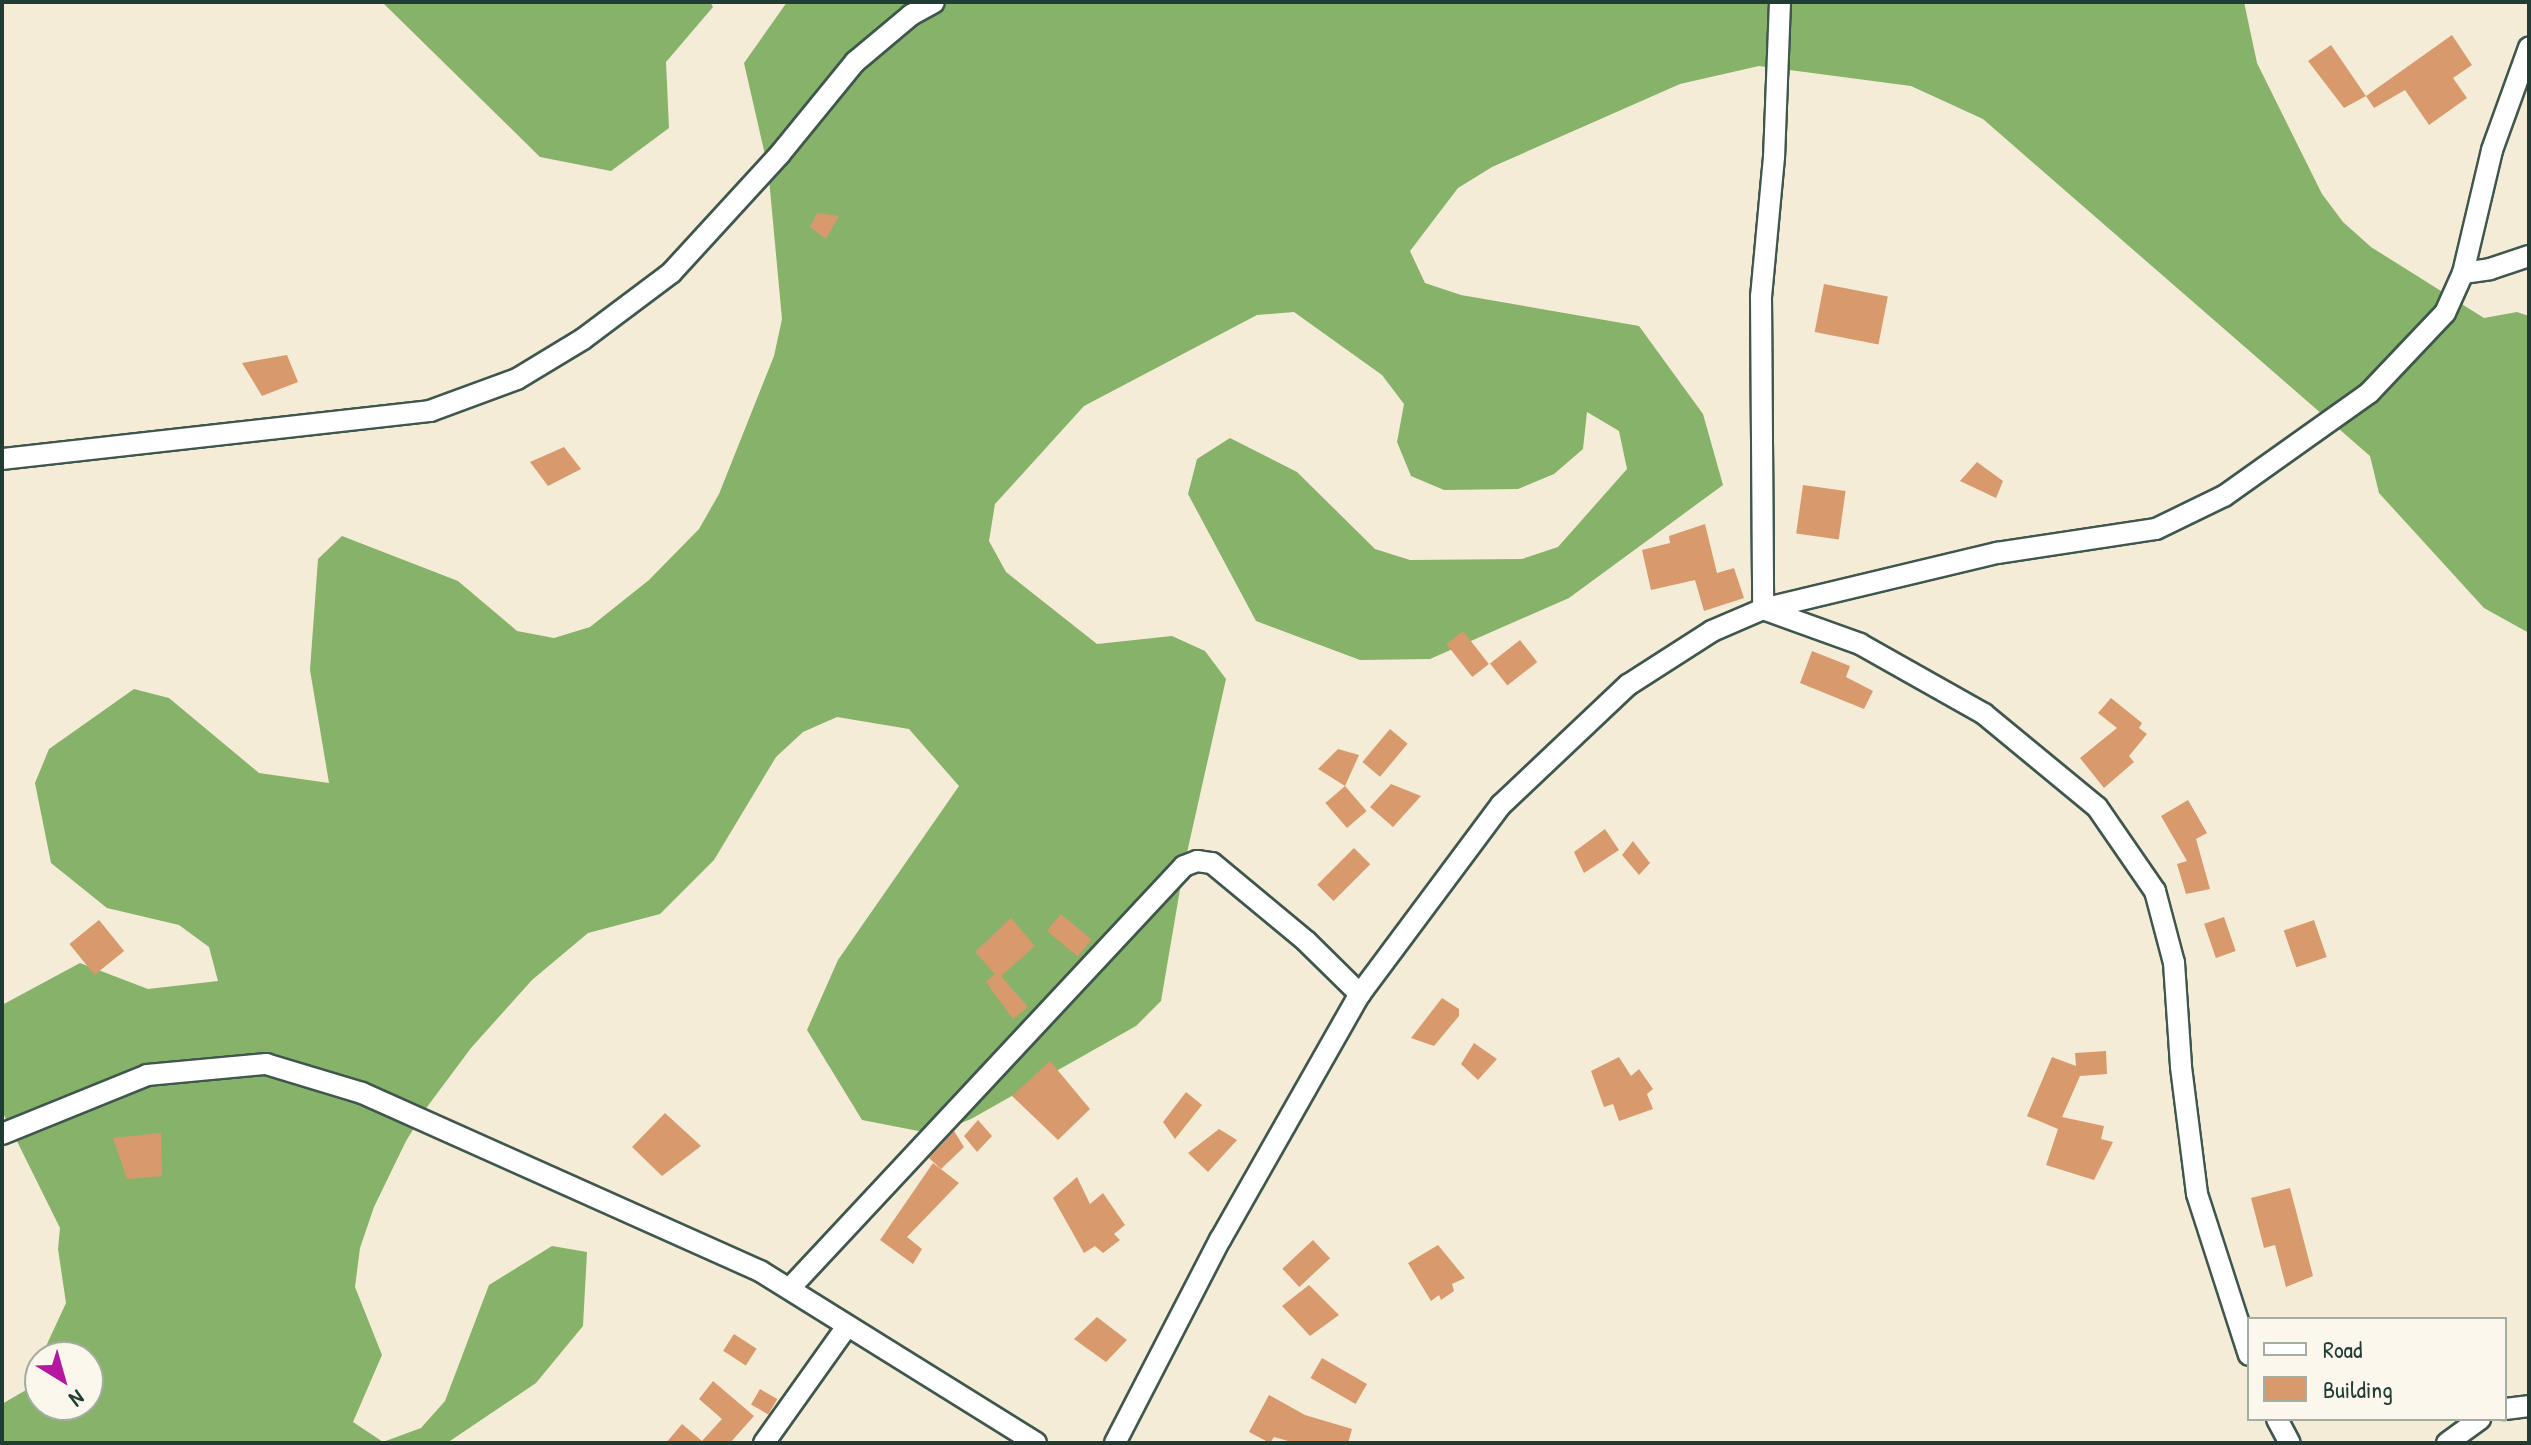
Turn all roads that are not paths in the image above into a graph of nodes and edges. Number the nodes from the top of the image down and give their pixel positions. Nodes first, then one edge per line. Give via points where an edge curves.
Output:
1 (934, 2) edge
2 (1780, 2) edge
3 (2529, 48) edge
4 (2529, 256) edge
5 (2463, 273) junction
6 (2, 459) edge
7 (1763, 609) junction
8 (1360, 994) junction
9 (2, 1134) edge
10 (790, 1288) junction
11 (847, 1326) junction
12 (2247, 1349) edge
13 (2529, 1406) edge
14 (2507, 1409) edge
15 (2278, 1421) edge
16 (2477, 1421) edge
17 (764, 1443) edge
18 (1036, 1443) edge
19 (1115, 1443) edge
20 (2290, 1443) edge
21 (2447, 1443) edge

1 - 6 street via 855,62 671,273 583,339 517,379 430,411
2 - 7 street via 1761,296
3 - 5 street via 2492,150
4 - 5 street
5 - 7 street via 2445,313 2369,393 2224,496 2156,529 1997,553
7 - 8 street via 1712,631 1640,677 1593,717 1501,805
7 - 12 street via 1860,644 1984,714 2097,807 2155,891 2174,963 2197,1194
8 - 10 street via 1212,863 1184,866
8 - 19 street via 1220,1240
9 - 10 street via 147,1075 266,1064 362,1093 473,1139
10 - 11 street
11 - 17 street
11 - 18 street
13 - 14 street
15 - 20 street
16 - 21 street

